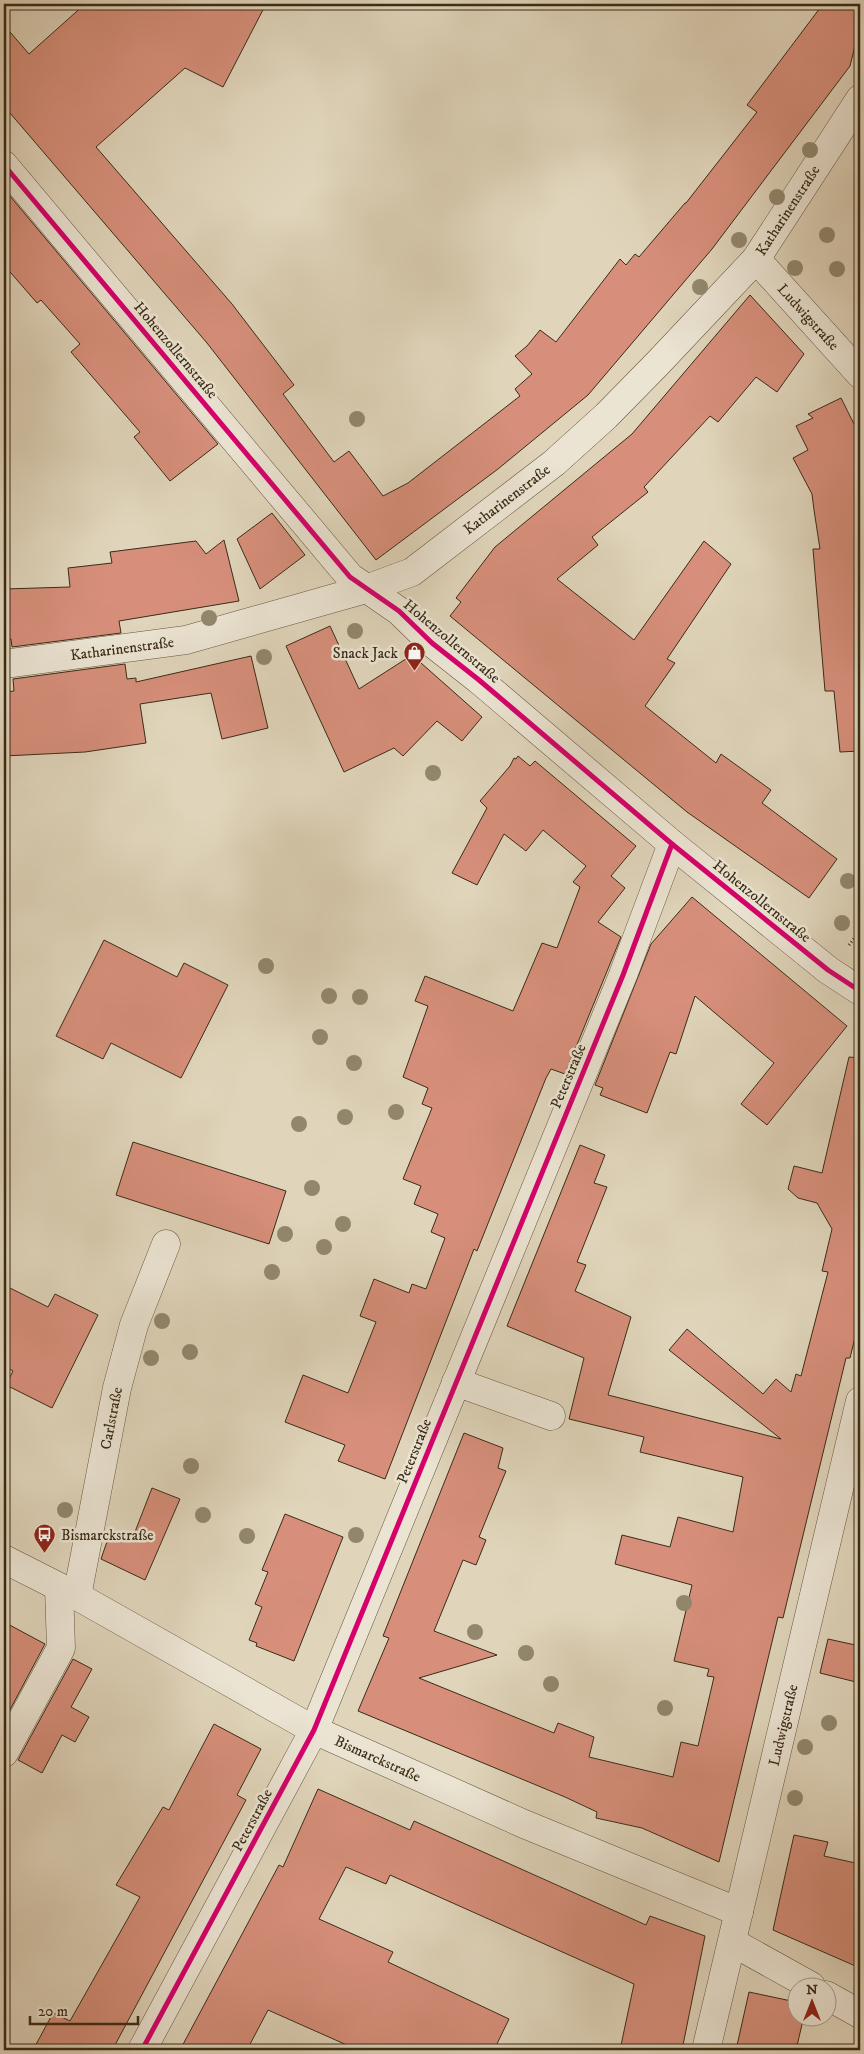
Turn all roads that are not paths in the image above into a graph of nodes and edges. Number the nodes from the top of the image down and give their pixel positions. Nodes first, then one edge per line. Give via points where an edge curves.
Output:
1 (860, 99) edge
2 (4, 165) edge
3 (756, 259) junction
4 (860, 374) edge
5 (366, 589) junction
6 (4, 664) edge
7 (672, 844) junction
8 (860, 991) edge
9 (166, 1244) dead end
10 (456, 1382) junction
11 (860, 1401) edge
12 (551, 1416) dead end
13 (4, 1560) edge
14 (68, 1592) junction
15 (314, 1730) junction
16 (4, 1753) edge
17 (739, 1912) junction
18 (732, 1942) junction
19 (793, 1976) edge
20 (836, 2001) edge
21 (860, 2014) edge
22 (142, 2050) edge
23 (706, 2050) edge

1 - 3 street, Katharinenstraße
2 - 5 street, Hohenzollernstraße via 350,577
3 - 4 street, Ludwigstraße
3 - 5 street, Katharinenstraße via 612,409 554,463 412,572
5 - 6 street, Katharinenstraße via 186,640
5 - 7 street, Hohenzollernstraße via 399,611 432,643
7 - 8 street, Hohenzollernstraße via 828,970
7 - 10 street, Peterstraße via 623,975
9 - 14 street, Carlstraße via 134,1325
10 - 12 street
10 - 15 street, Peterstraße
11 - 17 street, Ludwigstraße
13 - 14 street, Bismarckstraße
14 - 15 street, Bismarckstraße
14 - 16 street, Carlstraße via 61,1648
15 - 17 street, Bismarckstraße via 524,1824
15 - 22 street, Peterstraße
17 - 18 street, Ludwigstraße
18 - 19 street
18 - 23 street, Ludwigstraße
20 - 21 street

